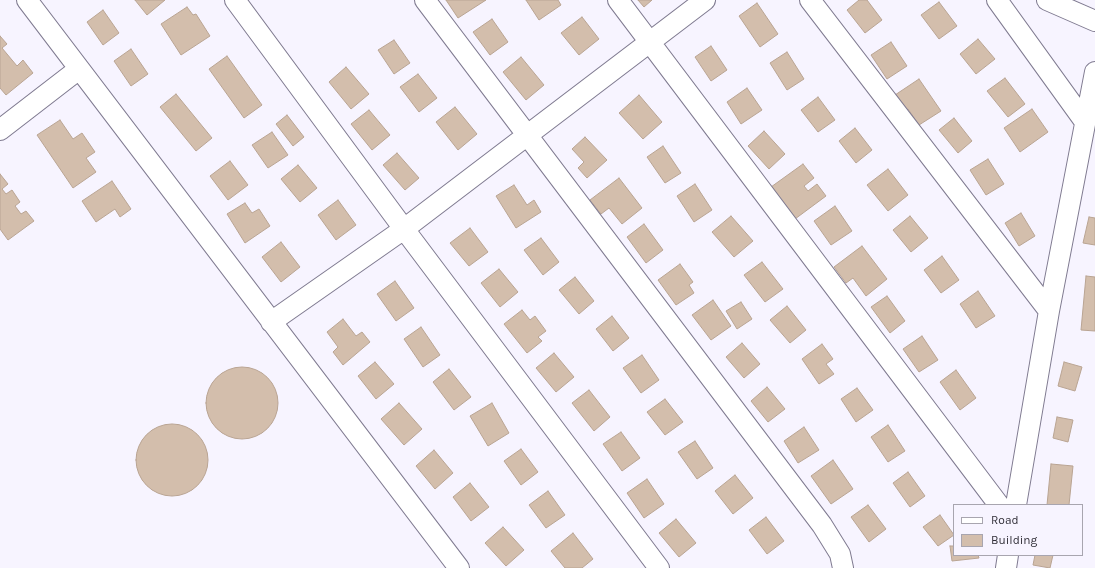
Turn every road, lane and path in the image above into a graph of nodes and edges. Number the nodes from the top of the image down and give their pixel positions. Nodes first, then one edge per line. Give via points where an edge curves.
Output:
1 (26, 0) edge
2 (236, 0) edge
3 (424, 0) edge
4 (618, 0) edge
5 (705, 0) edge
6 (810, 0) edge
7 (997, 0) edge
8 (1047, 0) edge
9 (1095, 21) edge
10 (651, 42) junction
11 (79, 69) junction
12 (1095, 72) edge
13 (1085, 122) junction
14 (0, 130) edge
15 (527, 136) junction
16 (404, 229) junction
17 (1050, 311) junction
18 (271, 322) junction
19 (998, 504) edge
20 (1016, 504) edge
21 (1008, 556) edge
22 (459, 568) edge
23 (659, 568) edge
24 (843, 568) edge
25 (1006, 568) edge

1 - 11 street
2 - 16 street
3 - 15 street
4 - 10 street
5 - 10 street
6 - 17 street
7 - 13 street
8 - 9 street
10 - 15 street
10 - 19 street
11 - 14 street
11 - 18 street
12 - 13 street
13 - 17 street
15 - 16 street
15 - 24 street via 822,525 840,554
16 - 18 street
16 - 23 street
17 - 20 street
18 - 22 street
21 - 25 street

